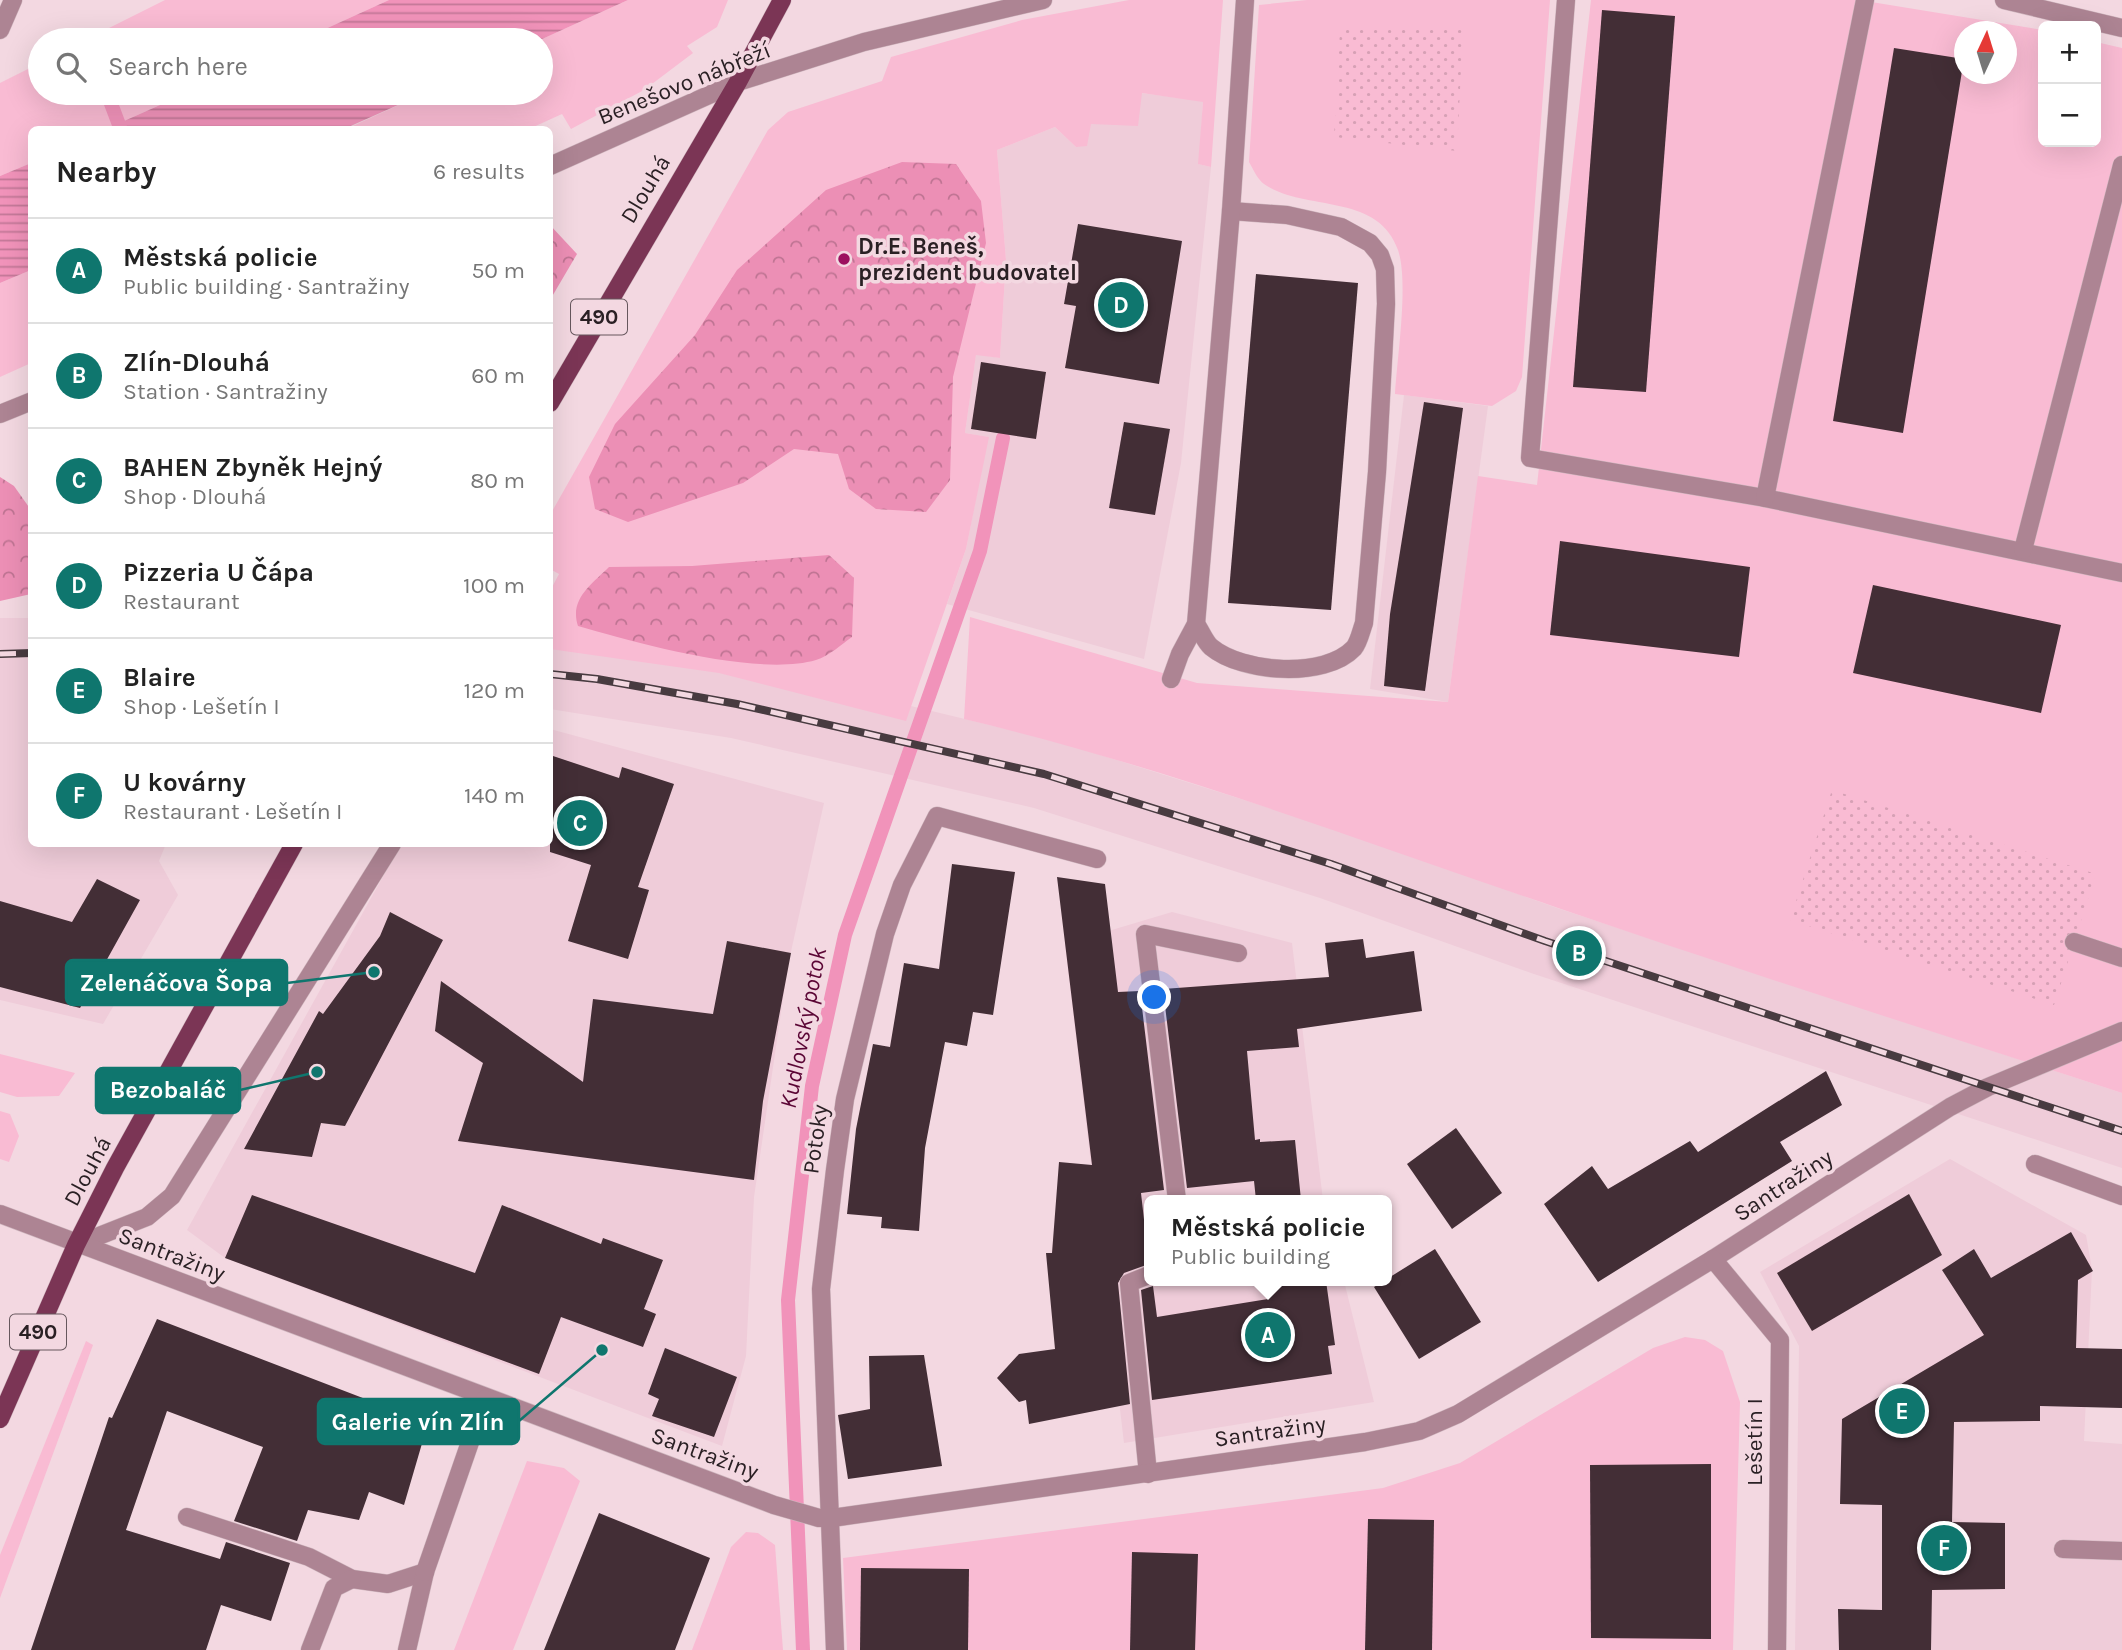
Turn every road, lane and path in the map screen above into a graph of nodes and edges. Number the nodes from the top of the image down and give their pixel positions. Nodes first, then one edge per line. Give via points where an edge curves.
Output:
1 (13, 0) edge
2 (782, 0) edge
3 (1043, 0) edge
4 (1245, 0) edge
5 (1566, 0) edge
6 (1865, 0) edge
7 (2004, 0) edge
8 (2122, 28) edge
9 (0, 30) edge
10 (738, 82) junction
11 (553, 165) edge
12 (2122, 165) edge
13 (1231, 211) junction
14 (553, 398) edge
15 (28, 403) edge
16 (0, 414) edge
17 (1765, 498) junction
18 (2022, 550) junction
19 (2122, 573) edge
20 (1196, 624) junction
21 (1171, 679) dead end
22 (292, 847) edge
23 (390, 847) edge
24 (1097, 859) dead end
25 (2074, 942) dead end
26 (1238, 953) dead end
27 (2122, 958) edge
28 (2122, 1031) edge
29 (2035, 1164) dead end
30 (1176, 1195) edge
31 (2122, 1196) edge
32 (0, 1214) edge
33 (76, 1245) junction
34 (1713, 1259) junction
35 (1144, 1277) edge
36 (485, 1399) junction
37 (0, 1419) edge
38 (1148, 1474) junction
39 (187, 1517) dead end
40 (825, 1518) junction
41 (2063, 1549) dead end
42 (2122, 1551) edge
43 (425, 1572) junction
44 (352, 1578) junction
45 (310, 1650) edge
46 (407, 1650) edge
47 (835, 1650) edge
48 (1777, 1650) edge

1 - 9 street
2 - 10 main road, Dlouhá / 490
3 - 10 street, Benešovo nábřeží via 864,42
4 - 13 street
5 - 17 street via 1531,458
6 - 17 street
7 - 8 street
10 - 11 street, Benešovo nábřeží
10 - 14 main road, Dlouhá / 490
12 - 18 street
13 - 20 street
13 - 20 street via 1319,220 1355,233 1380,255 1387,304 1377,472 1364,623 1356,646 1339,660 1308,668 1247,664 1210,646
15 - 16 street
17 - 18 street
18 - 19 street
20 - 21 street
22 - 33 main road, Dlouhá / 490
23 - 33 street via 172,1196 147,1217
24 - 40 street, Potoky via 937,816 902,885 885,934 845,1099 821,1289
25 - 27 street
26 - 30 street via 1145,934
28 - 34 street, Santražiny via 1950,1107
29 - 31 street
32 - 33 street, Santražiny
33 - 36 street, Santražiny
33 - 37 main road, Dlouhá / 490
34 - 38 street, Santražiny via 1433,1426 1365,1442
34 - 48 street, Lešetín I via 1780,1340
35 - 38 street via 1129,1283
36 - 40 street, Santražiny via 774,1505
36 - 43 street
38 - 40 street, Santražiny
39 - 44 street via 309,1557
40 - 47 street, Potoky
41 - 42 street
43 - 44 street via 388,1584
43 - 46 street
44 - 45 street via 334,1588

